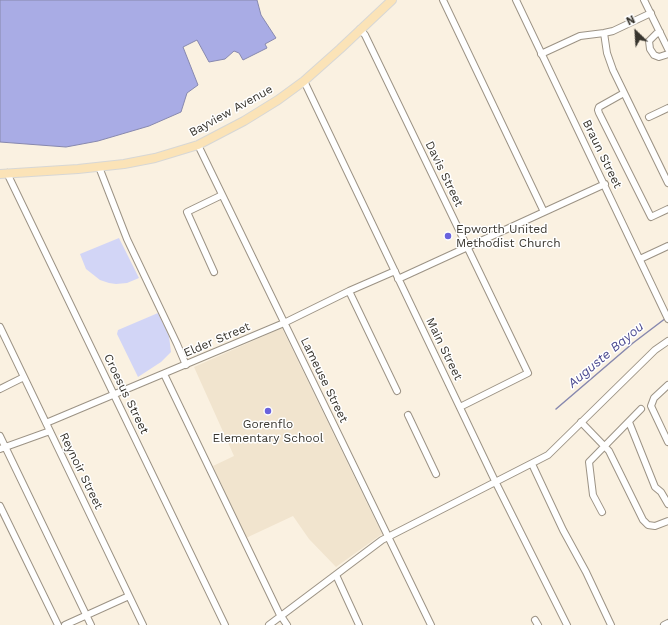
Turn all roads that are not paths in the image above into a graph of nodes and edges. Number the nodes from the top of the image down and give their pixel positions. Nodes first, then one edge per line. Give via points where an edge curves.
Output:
1 (392, 0) edge
2 (443, 0) edge
3 (516, 0) edge
4 (644, 0) edge
5 (650, 13) junction
6 (360, 29) junction
7 (660, 32) junction
8 (604, 34) junction
9 (668, 49) edge
10 (541, 54) junction
11 (668, 54) edge
12 (304, 82) junction
13 (624, 94) junction
14 (667, 111) edge
15 (649, 117) dead end
16 (198, 145) junction
17 (99, 167) junction
18 (3, 173) edge
19 (668, 183) edge
20 (605, 184) junction
21 (222, 195) junction
22 (668, 209) edge
23 (544, 212) junction
24 (668, 246) edge
25 (468, 247) junction
26 (640, 259) junction
27 (214, 272) dead end
28 (395, 272) junction
29 (398, 279) junction
30 (349, 291) junction
31 (668, 319) edge
32 (284, 323) junction
33 (0, 327) edge
34 (668, 341) edge
35 (186, 365) junction
36 (164, 374) junction
37 (24, 377) junction
38 (668, 385) edge
39 (0, 389) edge
40 (397, 391) dead end
41 (114, 395) junction
42 (460, 407) junction
43 (641, 409) dead end
44 (408, 415) dead end
45 (581, 422) junction
46 (629, 422) junction
47 (46, 423) junction
48 (50, 431) junction
49 (0, 436) edge
50 (668, 442) edge
51 (605, 446) junction
52 (3, 448) edge
53 (532, 464) junction
54 (436, 474) dead end
55 (495, 481) junction
56 (668, 504) edge
57 (0, 506) edge
58 (602, 512) dead end
59 (668, 521) edge
60 (388, 537) junction
61 (336, 575) junction
62 (129, 596) junction
63 (86, 616) junction
64 (282, 616) junction
65 (668, 623) edge
66 (58, 625) edge
67 (65, 625) edge
68 (91, 625) edge
69 (143, 625) edge
70 (225, 625) edge
71 (269, 625) edge
72 (287, 625) edge
73 (359, 625) edge
74 (432, 625) edge
75 (567, 625) edge
76 (611, 625) edge
77 (664, 625) edge

1 - 6 main road, Bayview Avenue
2 - 23 street
3 - 10 street, Braun Street
4 - 5 street
5 - 7 street
5 - 8 street
6 - 12 main road, Bayview Avenue
6 - 25 street, Davis Street via 366,36
7 - 9 street
7 - 11 street via 650,41 650,49 659,57
8 - 10 street via 580,36
8 - 13 street via 610,62
10 - 20 street, Braun Street
12 - 16 main road, Bayview Avenue via 244,121
12 - 28 street, Main Street
13 - 19 street
13 - 22 street via 602,104 599,113 651,217
14 - 15 street
16 - 17 main road, Bayview Avenue via 155,158
16 - 21 street, Lameuse Street
17 - 18 main road, Bayview Avenue
17 - 35 street via 127,239
18 - 41 street, Croesus Street
20 - 23 street
20 - 26 street, Braun Street
21 - 27 street via 187,212
21 - 32 street, Lameuse Street
23 - 25 street
24 - 26 street
25 - 29 street
25 - 42 street, Davis Street via 528,373
26 - 31 street, Braun Street
28 - 29 street, Main Street
28 - 30 street, Elder Street
29 - 42 street, Main Street
30 - 32 street, Elder Street
30 - 40 street
32 - 35 street, Elder Street
32 - 60 street, Lameuse Street
33 - 37 street, Reynoir Street
34 - 45 street via 655,350
35 - 36 street, Elder Street
36 - 41 street, Elder Street
36 - 64 street
37 - 39 street
37 - 47 street, Reynoir Street
38 - 50 street via 654,398 651,406
41 - 47 street, Elder Street
41 - 70 street, Croesus Street
42 - 55 street, Main Street
43 - 46 street
44 - 54 street
45 - 51 street
45 - 53 street via 548,455
46 - 51 street
46 - 56 street via 651,479
47 - 48 street, Reynoir Street
48 - 52 street
48 - 62 street, Reynoir Street
49 - 52 street
51 - 58 street via 591,459 589,465 593,495
51 - 59 street via 612,454 643,520 651,526
52 - 63 street
53 - 55 street
53 - 76 street
55 - 60 street
55 - 75 street, Main Street
57 - 66 street
60 - 61 street
60 - 74 street, Lameuse Street
61 - 64 street
61 - 73 street
62 - 63 street
62 - 69 street, Reynoir Street
63 - 67 street
63 - 68 street
64 - 71 street
64 - 72 street
65 - 77 street

